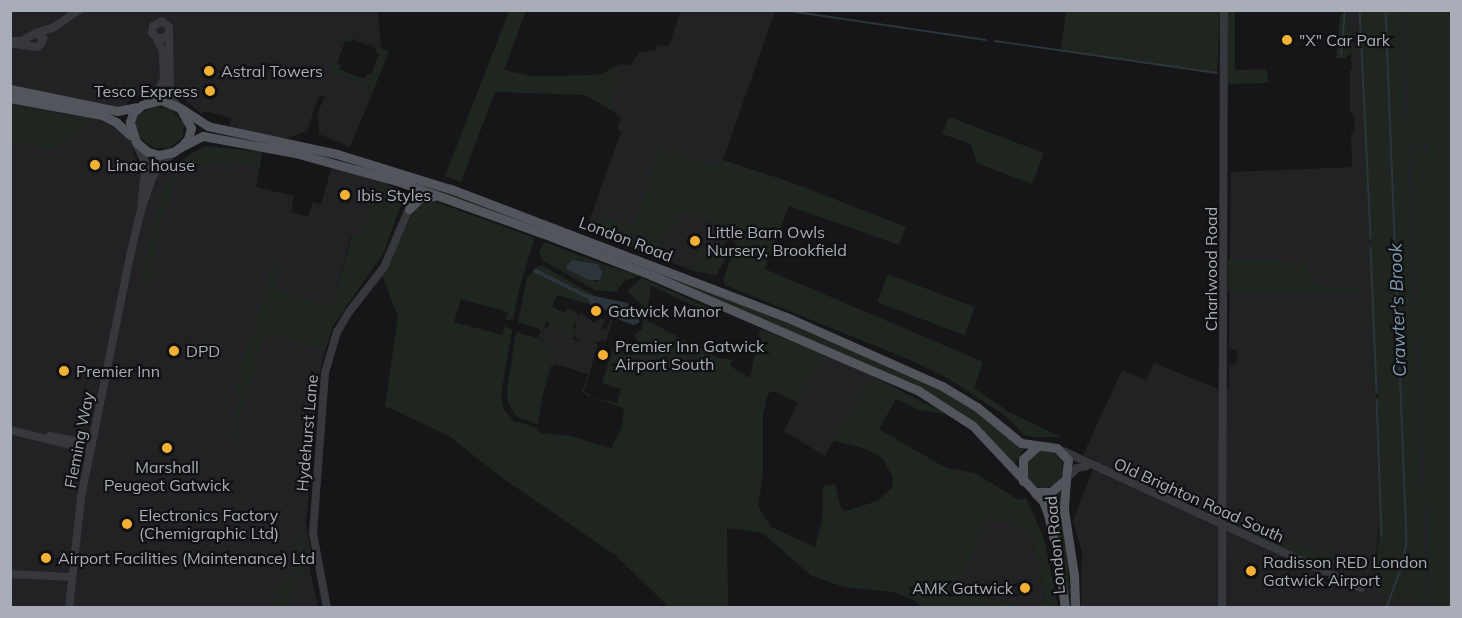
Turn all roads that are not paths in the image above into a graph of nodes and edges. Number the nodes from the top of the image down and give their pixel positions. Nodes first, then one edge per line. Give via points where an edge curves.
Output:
1 (79, 10) edge
2 (1224, 10) edge
3 (56, 26) junction
4 (169, 33) junction
5 (33, 34) junction
6 (156, 37) junction
7 (10, 42) edge
8 (38, 45) junction
9 (10, 89) edge
10 (10, 98) edge
11 (144, 104) junction
12 (180, 108) junction
13 (135, 141) junction
14 (178, 149) junction
15 (400, 182) junction
16 (456, 201) junction
17 (409, 209) junction
18 (141, 210) junction
19 (10, 430) edge
20 (1041, 445) junction
21 (91, 447) junction
22 (1061, 450) junction
23 (1091, 467) junction
24 (1067, 478) junction
25 (1023, 481) junction
26 (1031, 490) junction
27 (1222, 526) junction
28 (10, 574) edge
29 (72, 577) junction
30 (1361, 588) dead end
31 (69, 608) edge
32 (327, 608) edge
33 (1065, 608) edge
34 (1075, 608) edge
35 (1222, 608) edge

1 - 3 street
2 - 27 street, Charlwood Road
3 - 5 street
3 - 8 street
4 - 6 street via 163,38
4 - 6 street via 167,24 158,21 152,28
4 - 12 street via 170,89
5 - 7 street via 20,42
5 - 8 street via 29,42
6 - 11 street via 163,51 164,78 158,92
7 - 8 street
9 - 11 main road via 117,111
10 - 13 main road via 102,115 119,124
11 - 12 main road via 161,100
11 - 13 main road via 130,120
12 - 14 main road via 189,121 190,131
12 - 20 main road, London Road via 212,127 337,154 450,189 700,283 918,374 970,403 1021,443
13 - 14 main road via 155,155
13 - 18 street, Fleming Way via 146,164
14 - 15 main road, London Road via 198,136 208,136 305,155
14 - 18 street, Fleming Way via 156,171
15 - 16 main road, London Road
15 - 17 main road via 410,193
16 - 17 main road via 424,196
16 - 25 main road, London Road via 651,275 908,386 973,426
17 - 32 street, Hydehurst Lane via 384,267 337,332 325,373 313,533
18 - 21 street, Fleming Way
19 - 21 street via 56,436
20 - 22 main road
20 - 25 main road via 1023,459
21 - 29 street, Fleming Way via 79,508
22 - 23 street, Old Brighton Road South
22 - 24 main road via 1068,462
23 - 24 street, Old Brighton Road South via 1079,466
23 - 27 street, Old Brighton Road South
24 - 26 main road via 1048,493
24 - 34 main road, London Road via 1064,510
25 - 26 main road
26 - 33 main road, London Road via 1048,514
27 - 30 street, Old Brighton Road South
27 - 35 street, Charlwood Road
28 - 29 street
29 - 31 street, Fleming Way

